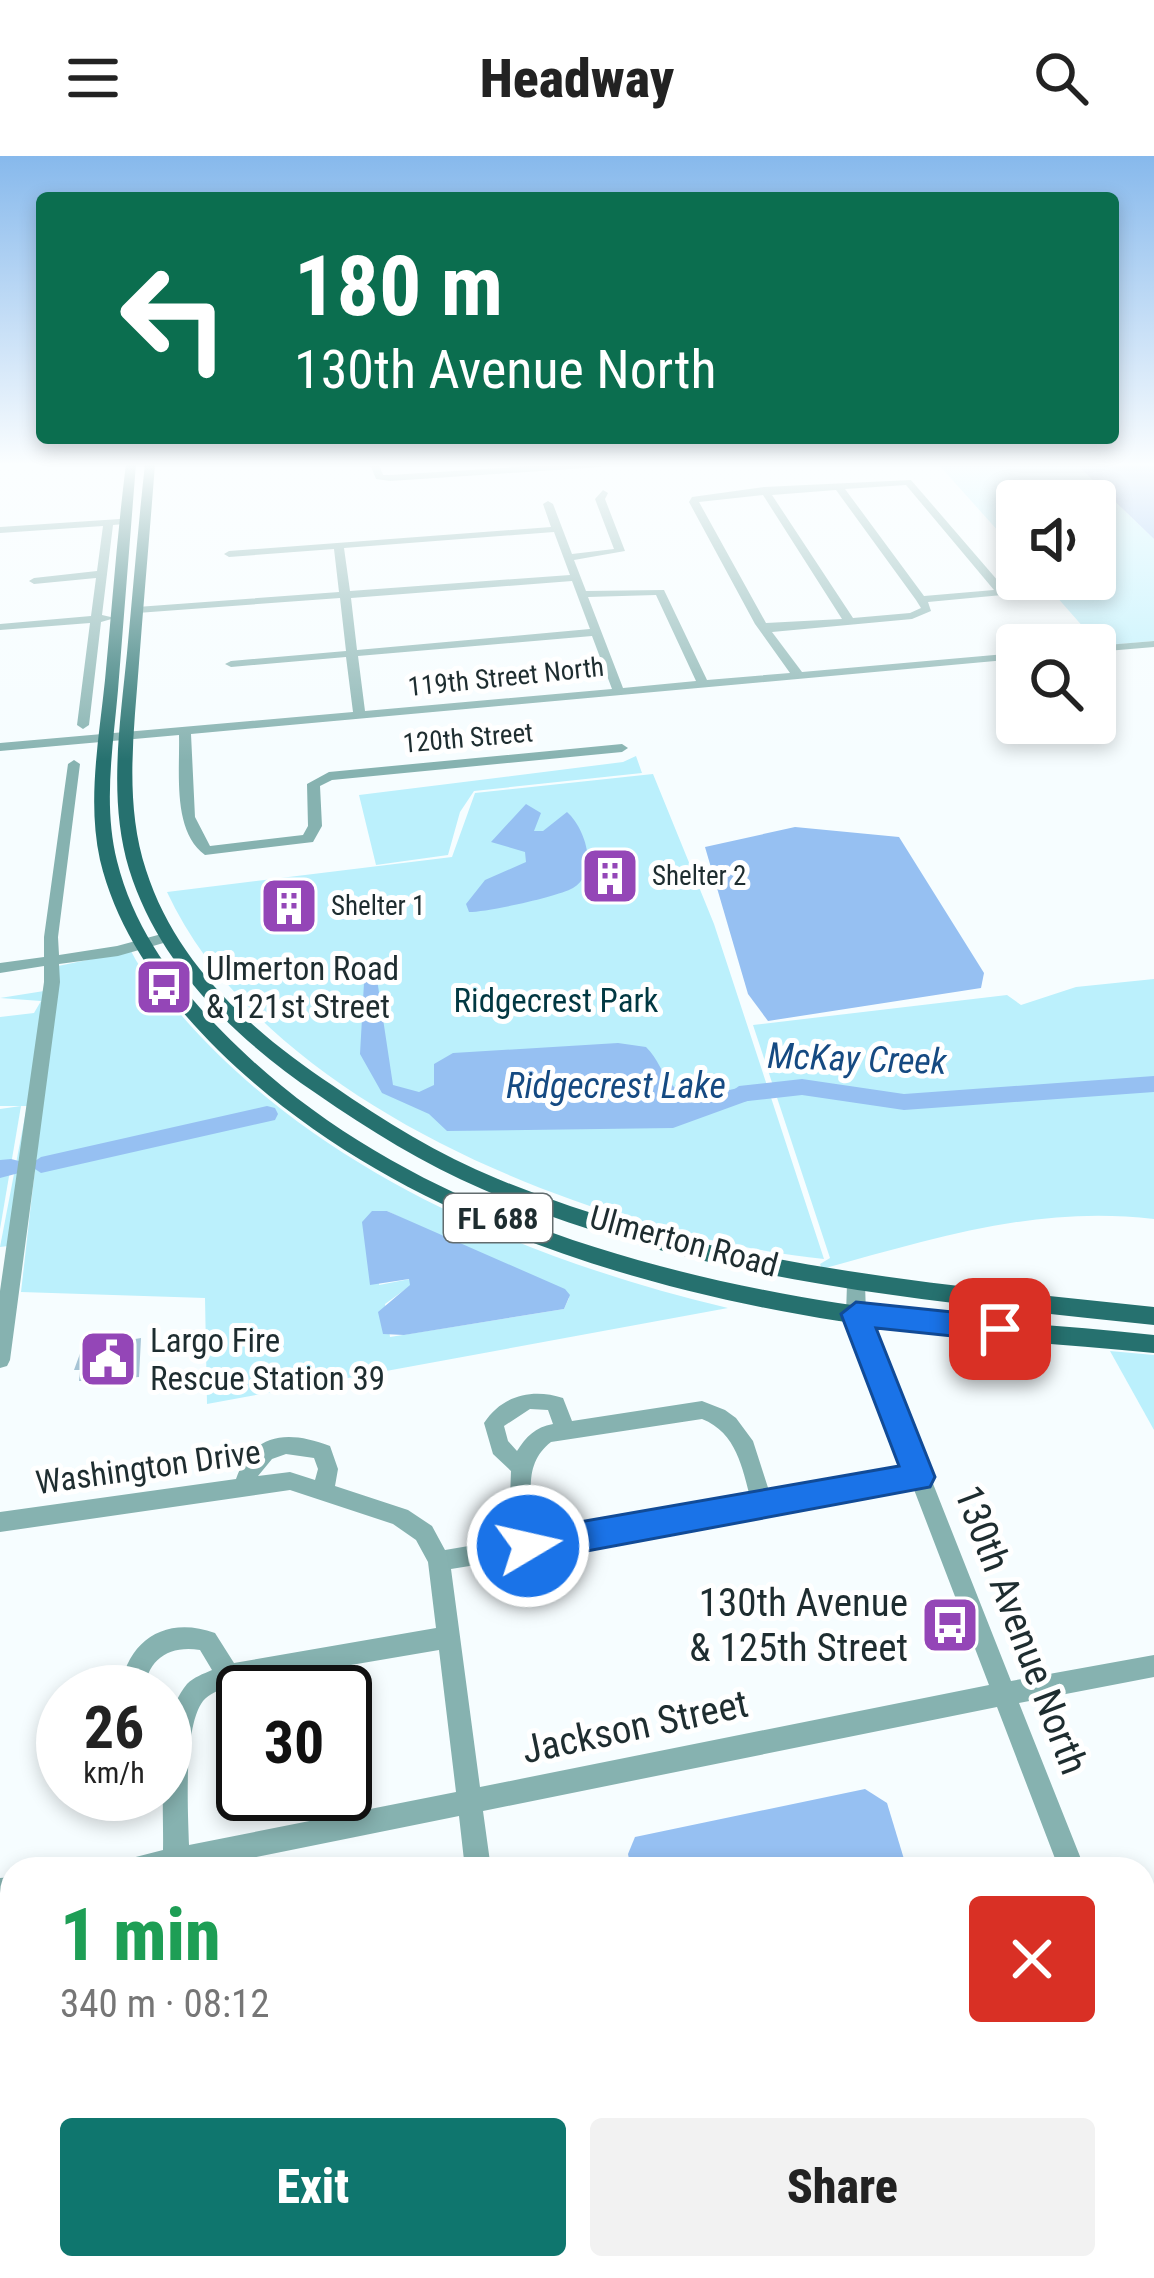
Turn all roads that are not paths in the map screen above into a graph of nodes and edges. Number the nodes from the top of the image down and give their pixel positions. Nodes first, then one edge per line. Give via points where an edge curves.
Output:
1 (103, 563) edge
2 (121, 563) edge
3 (123, 563) edge
4 (137, 563) edge
5 (140, 563) edge
6 (341, 563) edge
7 (571, 563) edge
8 (729, 563) edge
9 (812, 563) edge
10 (894, 563) edge
11 (140, 568) junction
12 (102, 574) junction
13 (576, 578) junction
14 (34, 581) dead end
15 (996, 593) edge
16 (582, 594) junction
17 (344, 596) junction
18 (921, 599) junction
19 (137, 610) junction
20 (116, 617) junction
21 (98, 619) junction
22 (850, 622) junction
23 (0, 627) edge
24 (766, 629) junction
25 (596, 632) junction
26 (1154, 644) edge
27 (1116, 647) edge
28 (351, 653) junction
29 (996, 658) edge
30 (231, 664) dead end
31 (798, 675) junction
32 (703, 682) junction
33 (618, 690) junction
34 (358, 715) junction
35 (83, 725) dead end
36 (185, 732) junction
37 (116, 737) junction
38 (0, 747) edge
39 (622, 748) dead end
40 (74, 764) dead end
41 (169, 937) junction
42 (141, 945) junction
43 (50, 964) junction
44 (0, 968) edge
45 (856, 1284) junction
46 (856, 1314) junction
47 (1154, 1316) edge
48 (1146, 1341) edge
49 (0, 1360) edge
50 (565, 1431) junction
51 (519, 1465) junction
52 (919, 1477) junction
53 (244, 1484) junction
54 (323, 1491) junction
55 (764, 1508) junction
56 (0, 1522) edge
57 (528, 1546) junction
58 (440, 1561) junction
59 (448, 1637) junction
60 (137, 1665) edge
61 (222, 1665) edge
62 (286, 1665) edge
63 (1154, 1666) edge
64 (1003, 1693) junction
65 (470, 1803) junction
66 (175, 1821) edge
67 (176, 1857) edge
68 (196, 1857) edge
69 (477, 1857) edge
70 (1067, 1857) edge

1 - 12 street
2 - 20 main road, Ulmerton Road / FL 688
3 - 19 main road via 127,602
4 - 11 main road
5 - 11 main road, Ulmerton Road / FL 688
6 - 17 street
7 - 13 street
8 - 24 street
9 - 22 street
10 - 18 street
11 - 19 main road, Ulmerton Road / FL 688
12 - 14 street
12 - 21 street
13 - 16 street
13 - 17 street
15 - 18 street
16 - 25 street
16 - 32 street via 656,590
17 - 19 street
17 - 28 street
18 - 22 street via 926,608 919,614
19 - 37 main road, Ulmerton Road / FL 688
20 - 21 street
20 - 37 main road, Ulmerton Road / FL 688
21 - 23 street
21 - 35 street
22 - 24 street
24 - 31 street
25 - 28 street
25 - 33 street
26 - 27 street
28 - 30 street
28 - 34 street
29 - 31 street, 119th Street North
31 - 32 street, 119th Street North
32 - 33 street, 119th Street North
33 - 34 street, 119th Street North
34 - 36 street, 119th Street North
36 - 37 street, 119th Street North
36 - 39 street, 120th Street via 188,817 205,851 308,839 315,826 311,790 320,779
37 - 38 street, 119th Street North
37 - 41 main road, Ulmerton Road / FL 688 via 138,871
37 - 42 main road, Ulmerton Road / FL 688 via 104,845
40 - 43 street
41 - 42 street
41 - 45 main road, Ulmerton Road / FL 688 via 262,1045 361,1117 472,1176 644,1242
42 - 43 street
42 - 46 main road, Ulmerton Road / FL 688 via 188,1008 257,1077 439,1192 646,1269
43 - 44 street
43 - 49 street
45 - 46 street, 130th Avenue North
45 - 47 main road, Ulmerton Road / FL 688
46 - 48 main road, Ulmerton Road / FL 688
46 - 52 street, 130th Avenue North
50 - 51 street via 531,1443
50 - 51 street via 556,1404 545,1399 503,1413 494,1438
50 - 55 street via 719,1414 740,1432
51 - 57 street
52 - 55 street
52 - 64 street, 130th Avenue North
53 - 54 street, Washington Drive via 290,1481
53 - 54 street via 249,1464 265,1450 303,1442 323,1452
53 - 56 street, Washington Drive
54 - 58 street, Washington Drive via 400,1517 424,1533
55 - 57 street
57 - 58 street
58 - 59 street
59 - 62 street
59 - 65 street
60 - 61 street via 183,1635 207,1641
63 - 64 street, Jackson Street
64 - 65 street, Jackson Street
64 - 70 street, 130th Avenue North
65 - 68 street, Jackson Street
65 - 69 street
66 - 67 street

